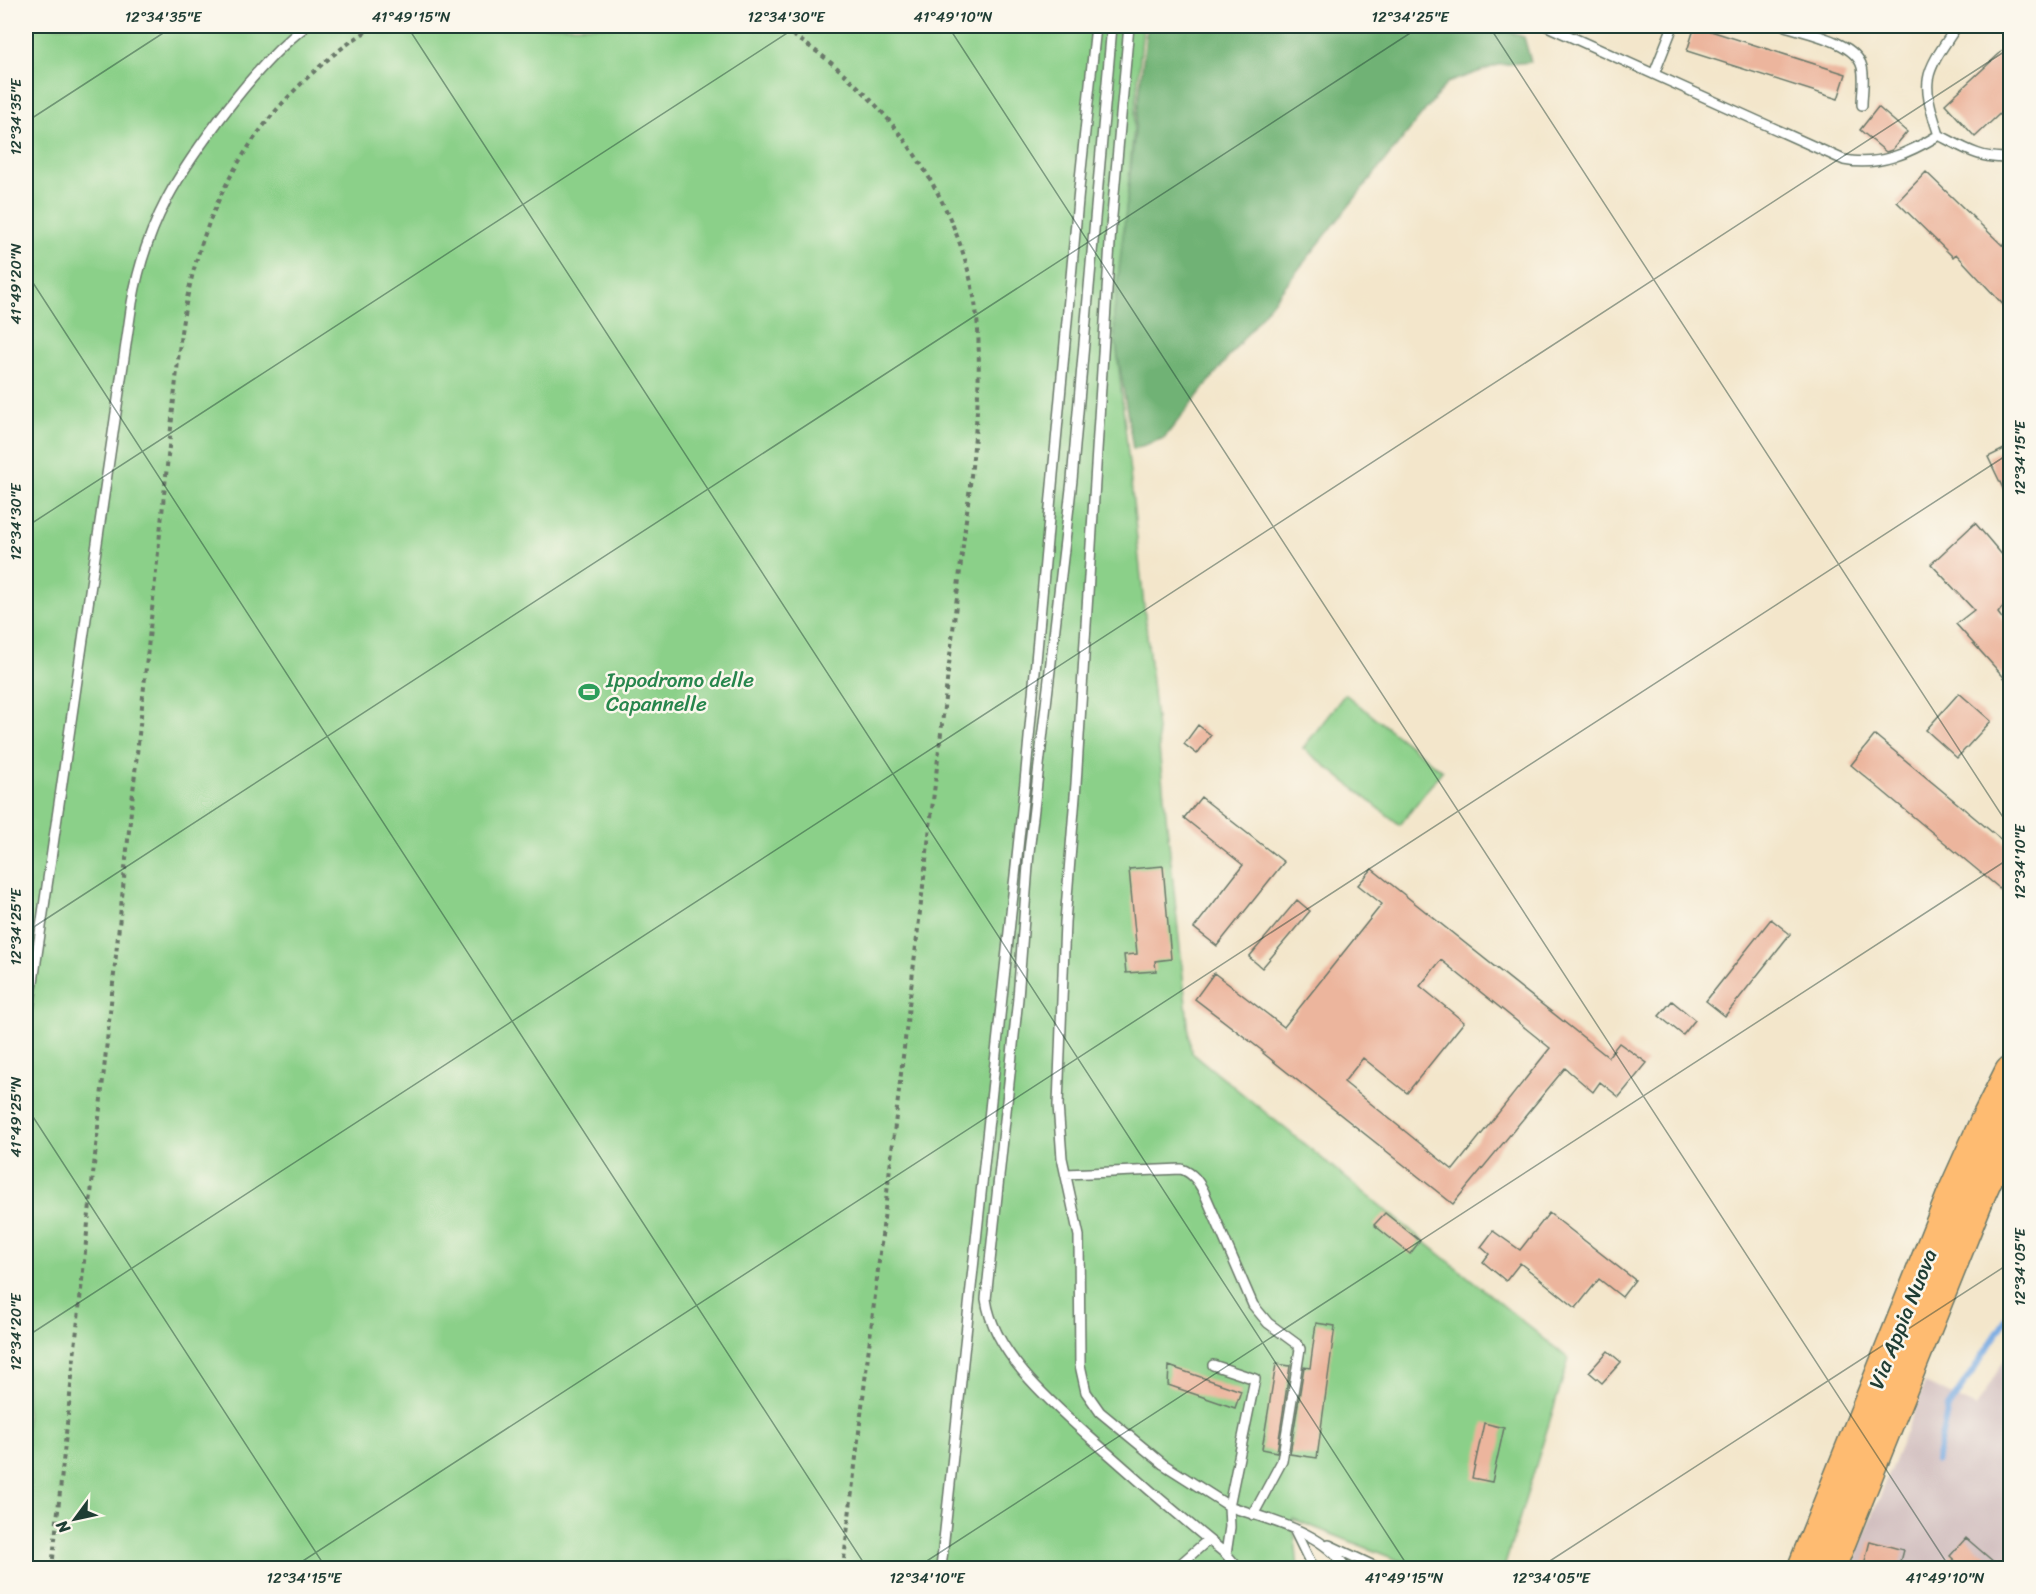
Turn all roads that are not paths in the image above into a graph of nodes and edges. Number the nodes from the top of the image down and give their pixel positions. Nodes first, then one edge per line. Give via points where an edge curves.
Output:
1 (306, 26) edge
2 (1096, 26) edge
3 (1112, 26) edge
4 (1129, 26) edge
5 (1547, 26) edge
6 (1673, 26) edge
7 (1785, 26) edge
8 (1957, 26) edge
9 (1814, 30) edge
10 (1654, 74) junction
11 (1862, 105) dead end
12 (1939, 135) junction
13 (2010, 157) edge
14 (26, 1030) edge
15 (2010, 1072) edge
16 (2010, 1127) edge
17 (1066, 1174) junction
18 (1213, 1365) dead end
19 (1229, 1506) junction
20 (1252, 1515) junction
21 (1294, 1529) junction
22 (1208, 1540) junction
23 (1320, 1541) junction
24 (1226, 1554) junction
25 (941, 1569) edge
26 (1176, 1569) edge
27 (1238, 1569) edge
28 (1314, 1569) edge
29 (1346, 1569) edge
30 (1378, 1569) edge
31 (1803, 1569) edge
32 (1830, 1569) edge

1 - 14 lane via 262,66 190,157 154,224 139,270
2 - 25 lane via 1025,782
3 - 22 lane via 1072,480 1029,852 987,1299 997,1332 1034,1383
4 - 17 lane via 1110,227 1065,922 1058,1105
5 - 10 lane
6 - 10 lane
7 - 9 lane
8 - 12 lane via 1926,81
9 - 11 lane via 1859,58 1863,70
10 - 12 lane via 1844,160 1894,158
12 - 13 lane via 1979,155
15 - 31 main road, Via Appia Nuova via 1953,1193
16 - 32 main road, Via Appia Nuova
17 - 19 lane via 1079,1236 1080,1365 1086,1392 1100,1412 1163,1464
17 - 20 lane via 1181,1169 1188,1172 1204,1192 1253,1305 1268,1323 1298,1345 1282,1461
18 - 19 lane via 1255,1379
19 - 20 lane
19 - 24 lane
20 - 21 lane
21 - 23 lane
21 - 28 lane
22 - 24 lane
22 - 26 lane
23 - 29 lane
23 - 30 lane
24 - 27 lane

